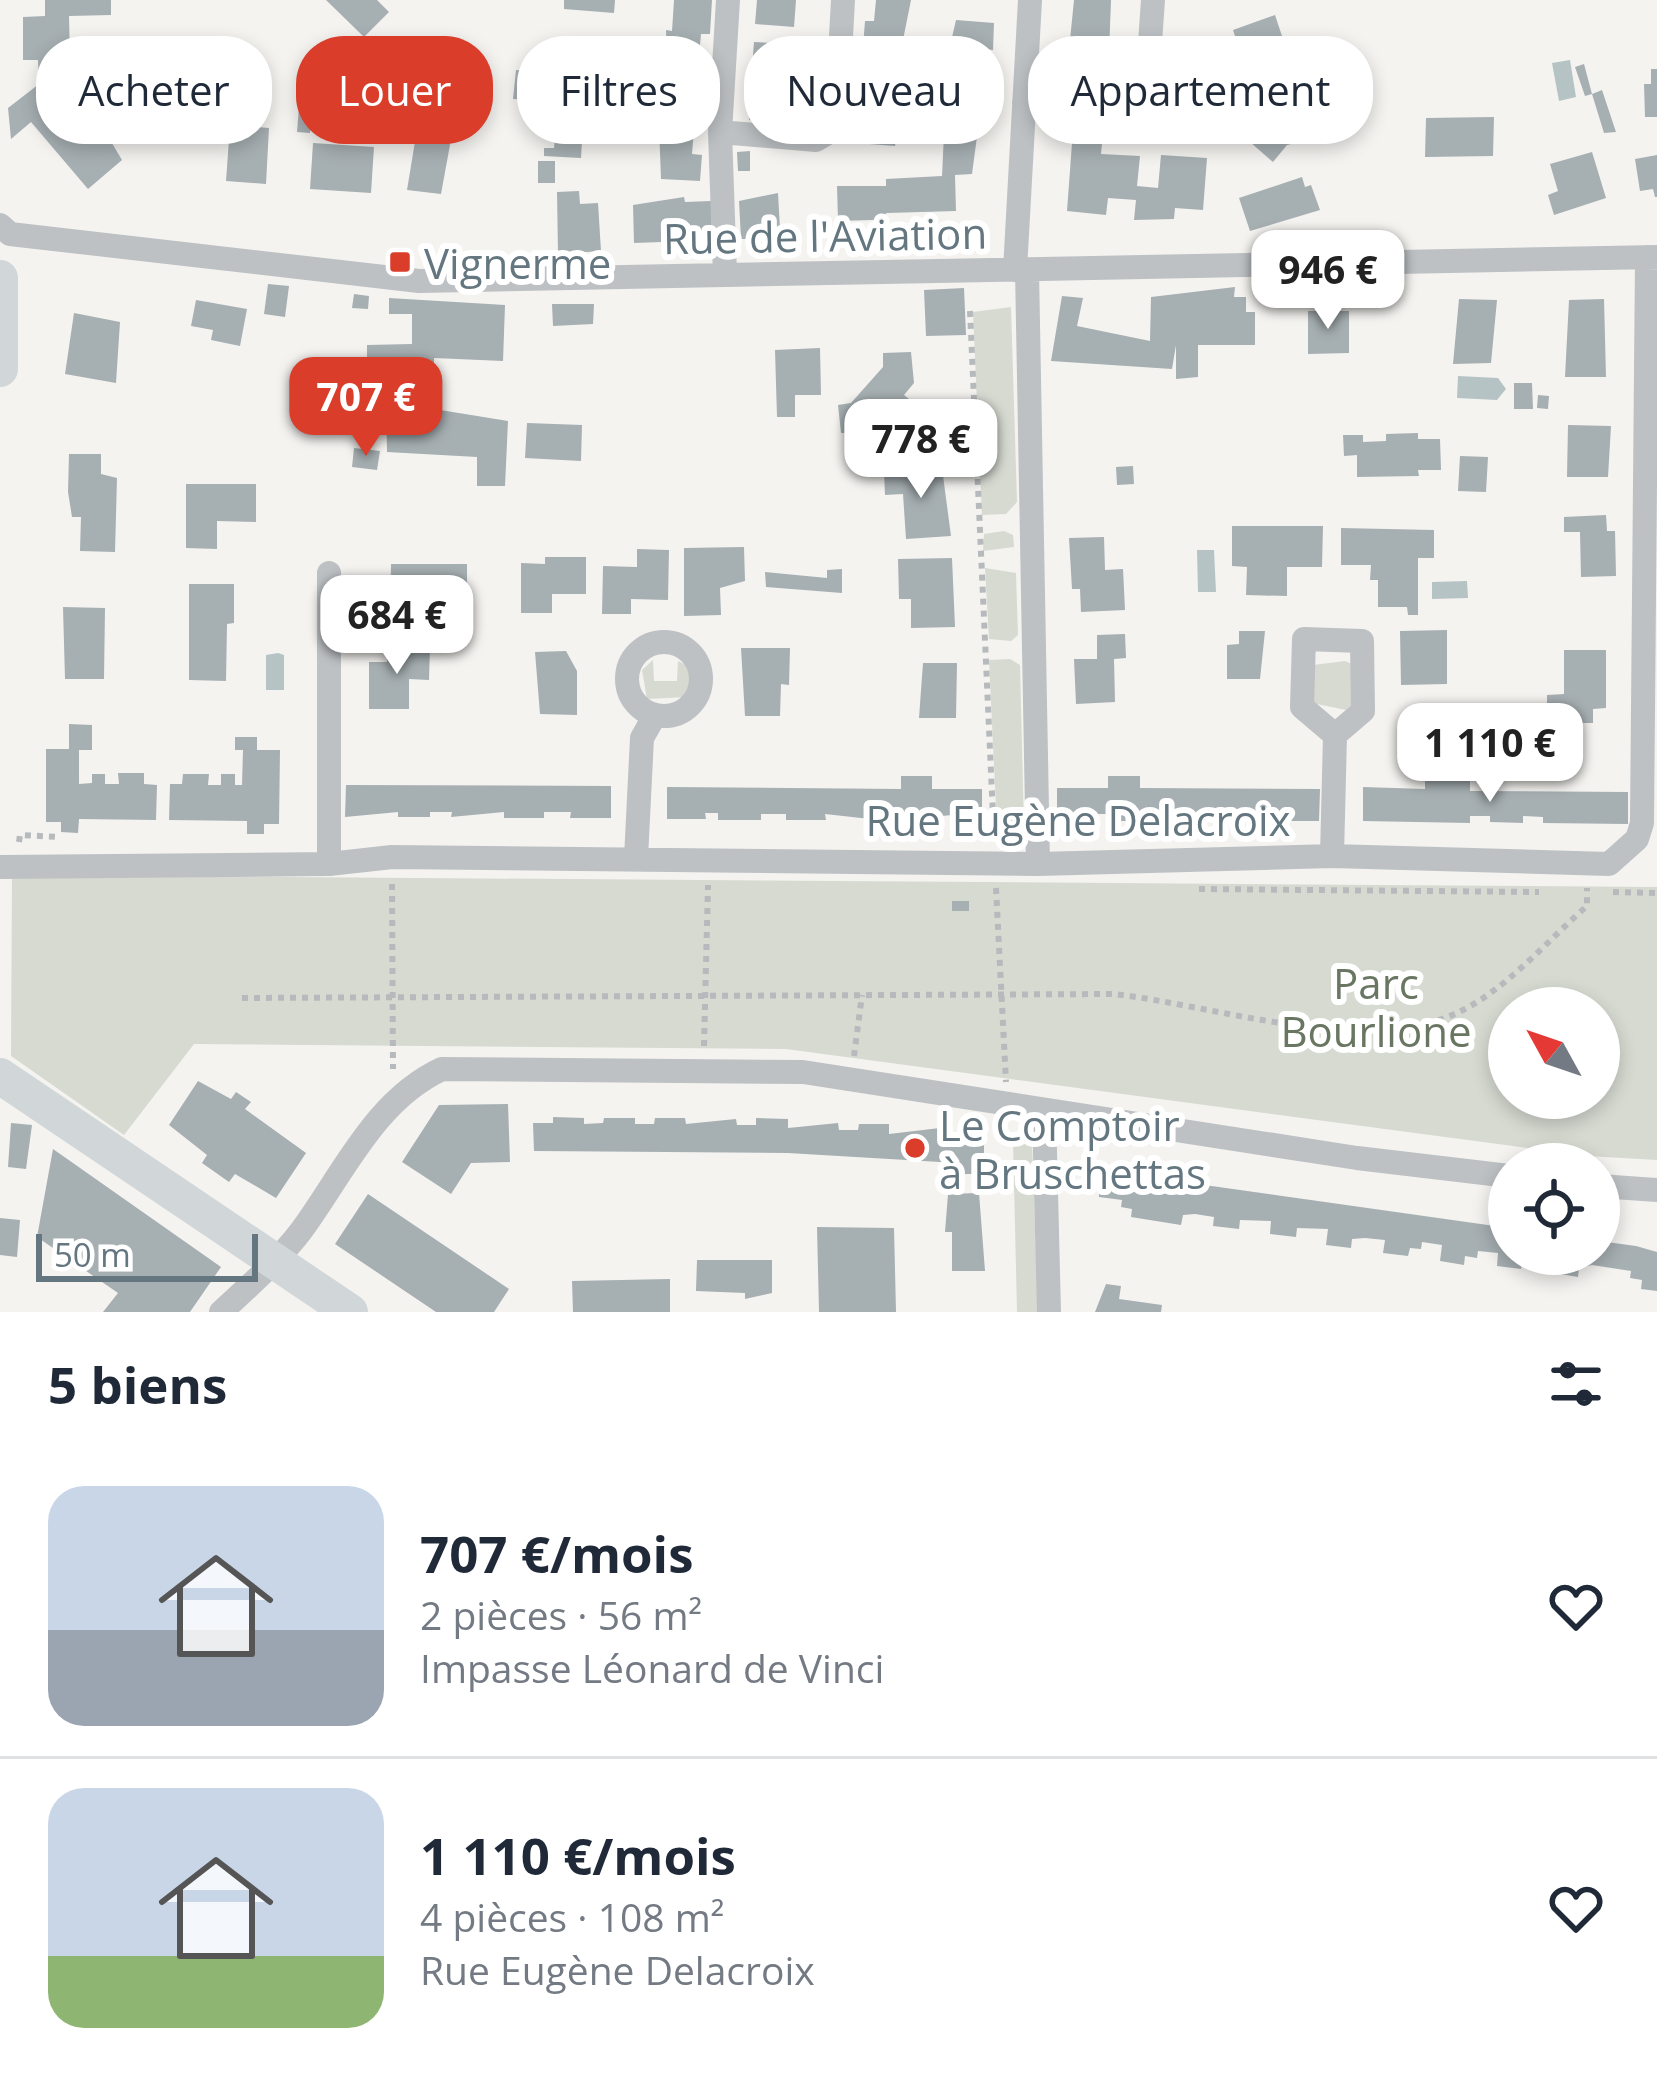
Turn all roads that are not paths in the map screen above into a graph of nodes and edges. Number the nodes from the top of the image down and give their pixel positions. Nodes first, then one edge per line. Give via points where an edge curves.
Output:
1 (728, 0) edge
2 (843, 0) edge
3 (1030, 0) edge
4 (1153, 0) edge
5 (1150, 36) edge
6 (1024, 103) junction
7 (1028, 103) edge
8 (720, 132) junction
9 (0, 224) edge
10 (1652, 257) edge
11 (1021, 270) junction
12 (725, 275) junction
13 (0, 278) edge
14 (0, 369) edge
15 (329, 573) dead end
16 (655, 716) dead end
17 (1336, 735) dead end
18 (1332, 856) junction
19 (636, 858) junction
20 (1038, 863) junction
21 (328, 864) junction
22 (0, 867) edge
23 (0, 1076) edge
24 (1044, 1111) junction
25 (1488, 1173) edge
26 (1620, 1187) edge
27 (1657, 1190) edge
28 (273, 1260) junction
29 (220, 1312) edge
30 (350, 1312) edge
31 (1049, 1312) edge

1 - 8 street
2 - 8 street via 836,128 816,140
3 - 6 street
4 - 5 street
6 - 7 street
6 - 11 street
8 - 12 street
9 - 12 street, Rue de l'Aviation via 10,234 419,281
10 - 11 street, Rue de l'Aviation
10 - 18 street, Rue Eugène Delacroix via 1637,839 1609,864 1589,866
11 - 12 street, Rue de l'Aviation
11 - 20 street
13 - 14 street
15 - 21 street
16 - 19 street via 642,738
17 - 18 street
18 - 20 street, Rue Eugène Delacroix
19 - 20 street, Rue Eugène Delacroix
19 - 21 street, Rue Eugène Delacroix
21 - 22 street, Rue Eugène Delacroix
23 - 28 street
24 - 25 street
24 - 28 street via 803,1072 442,1069 387,1108
24 - 31 street
26 - 27 street
28 - 29 street
28 - 30 street

